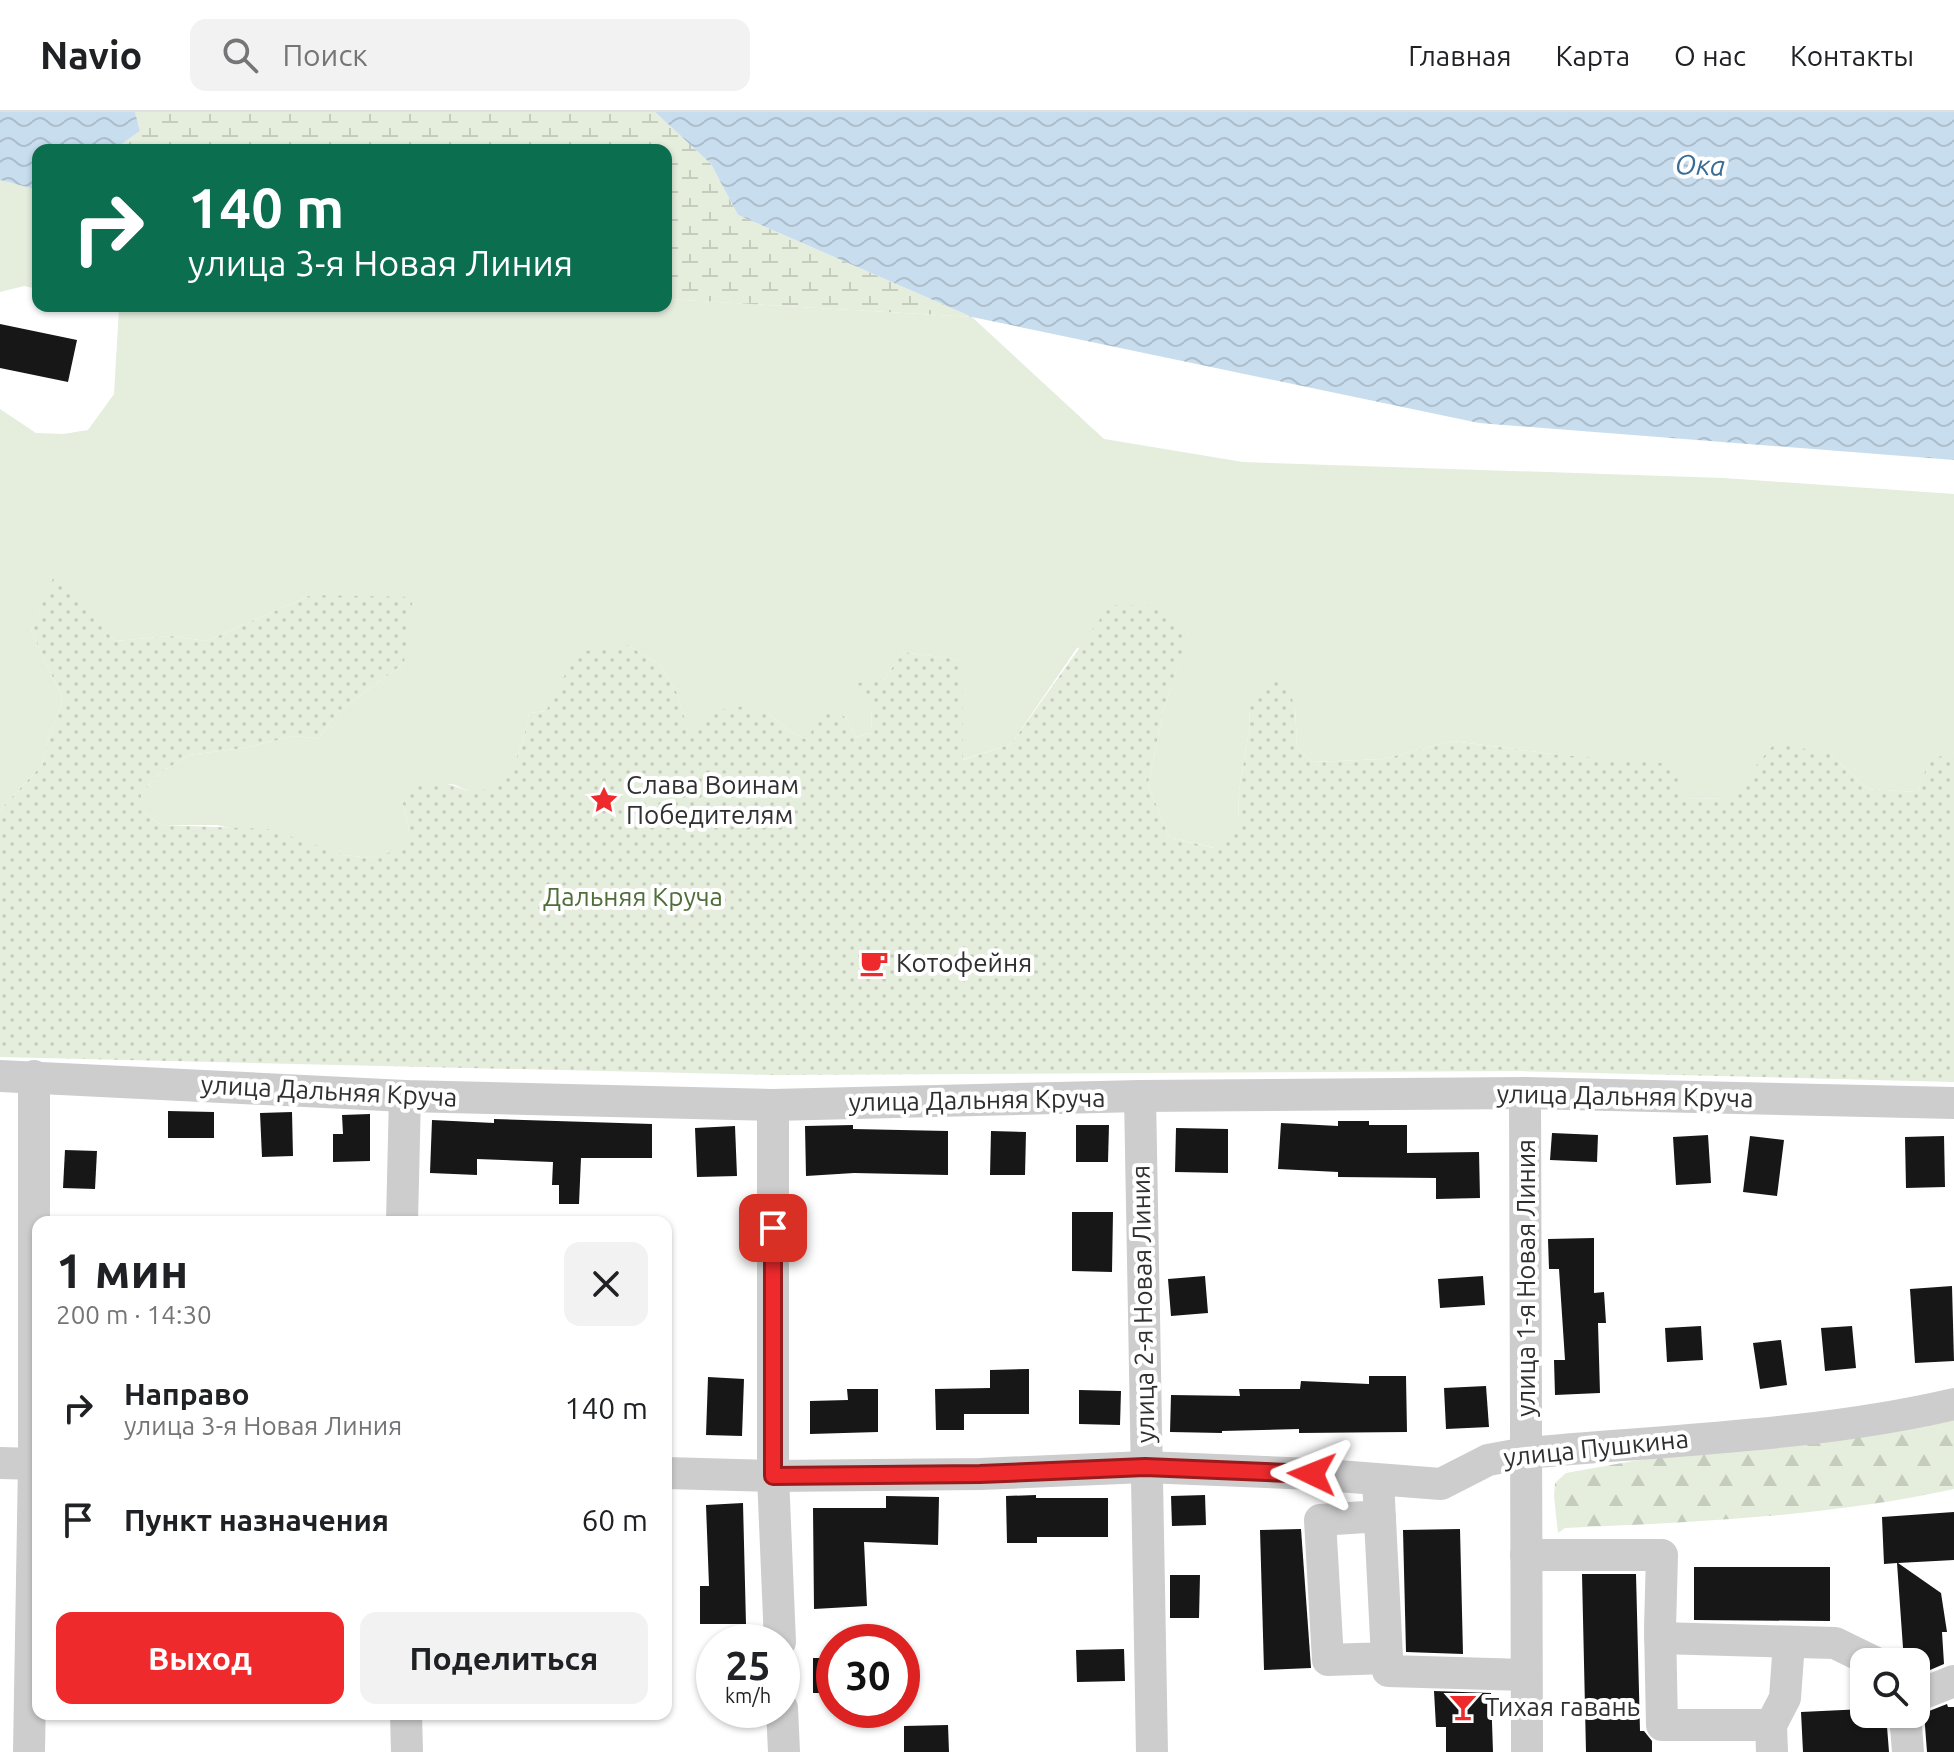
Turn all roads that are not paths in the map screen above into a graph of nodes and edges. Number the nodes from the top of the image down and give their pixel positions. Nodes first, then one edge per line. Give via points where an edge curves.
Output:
1 (0, 1076) edge
2 (34, 1076) junction
3 (1525, 1093) junction
4 (405, 1096) junction
5 (1140, 1096) junction
6 (1954, 1103) edge
7 (773, 1105) junction
8 (35, 1216) edge
9 (402, 1216) edge
10 (1954, 1404) edge
11 (1526, 1453) junction
12 (0, 1463) edge
13 (32, 1464) edge
14 (1145, 1467) junction
15 (672, 1473) edge
16 (773, 1476) junction
17 (1378, 1480) junction
18 (1380, 1516) junction
19 (1526, 1555) junction
20 (779, 1624) edge
21 (32, 1629) edge
22 (1660, 1638) junction
23 (1789, 1642) junction
24 (1850, 1650) edge
25 (1387, 1658) junction
26 (1526, 1675) junction
27 (1954, 1681) edge
28 (1930, 1690) edge
29 (406, 1720) edge
30 (783, 1728) edge
31 (1906, 1728) edge
32 (1772, 1739) edge
33 (29, 1752) edge
34 (407, 1752) edge
35 (784, 1752) edge
36 (1152, 1752) edge
37 (1527, 1752) edge
38 (1908, 1752) edge

1 - 2 street, улица Дальняя Круча
2 - 4 street, улица Дальняя Круча
2 - 8 street
3 - 5 street, улица Дальняя Круча
3 - 6 street, улица Дальняя Круча
3 - 11 street, улица 1-я Новая Линия
4 - 7 street, улица Дальняя Круча
4 - 9 street
5 - 7 street, улица Дальняя Круча
5 - 14 street, улица 2-я Новая Линия
7 - 16 street
10 - 11 street, улица Пушкина via 1811,1428
11 - 17 street, улица Пушкина via 1488,1460 1441,1484
11 - 19 street, улица 1-я Новая Линия
12 - 13 street
14 - 16 street, улица Пушкина
14 - 17 street, улица Пушкина
14 - 36 street, улица 2-я Новая Линия
15 - 16 street, улица Пушкина
16 - 20 street
17 - 18 street
18 - 25 street
18 - 25 street via 1320,1520 1323,1582 1328,1660
19 - 22 street via 1662,1555
19 - 26 street, улица 1-я Новая Линия
21 - 33 street
22 - 23 street
22 - 32 street via 1662,1725
23 - 24 street via 1835,1643
23 - 32 street via 1785,1698
25 - 26 street via 1388,1671
26 - 37 street, улица 1-я Новая Линия
27 - 28 street
29 - 34 street
30 - 35 street
31 - 38 street

